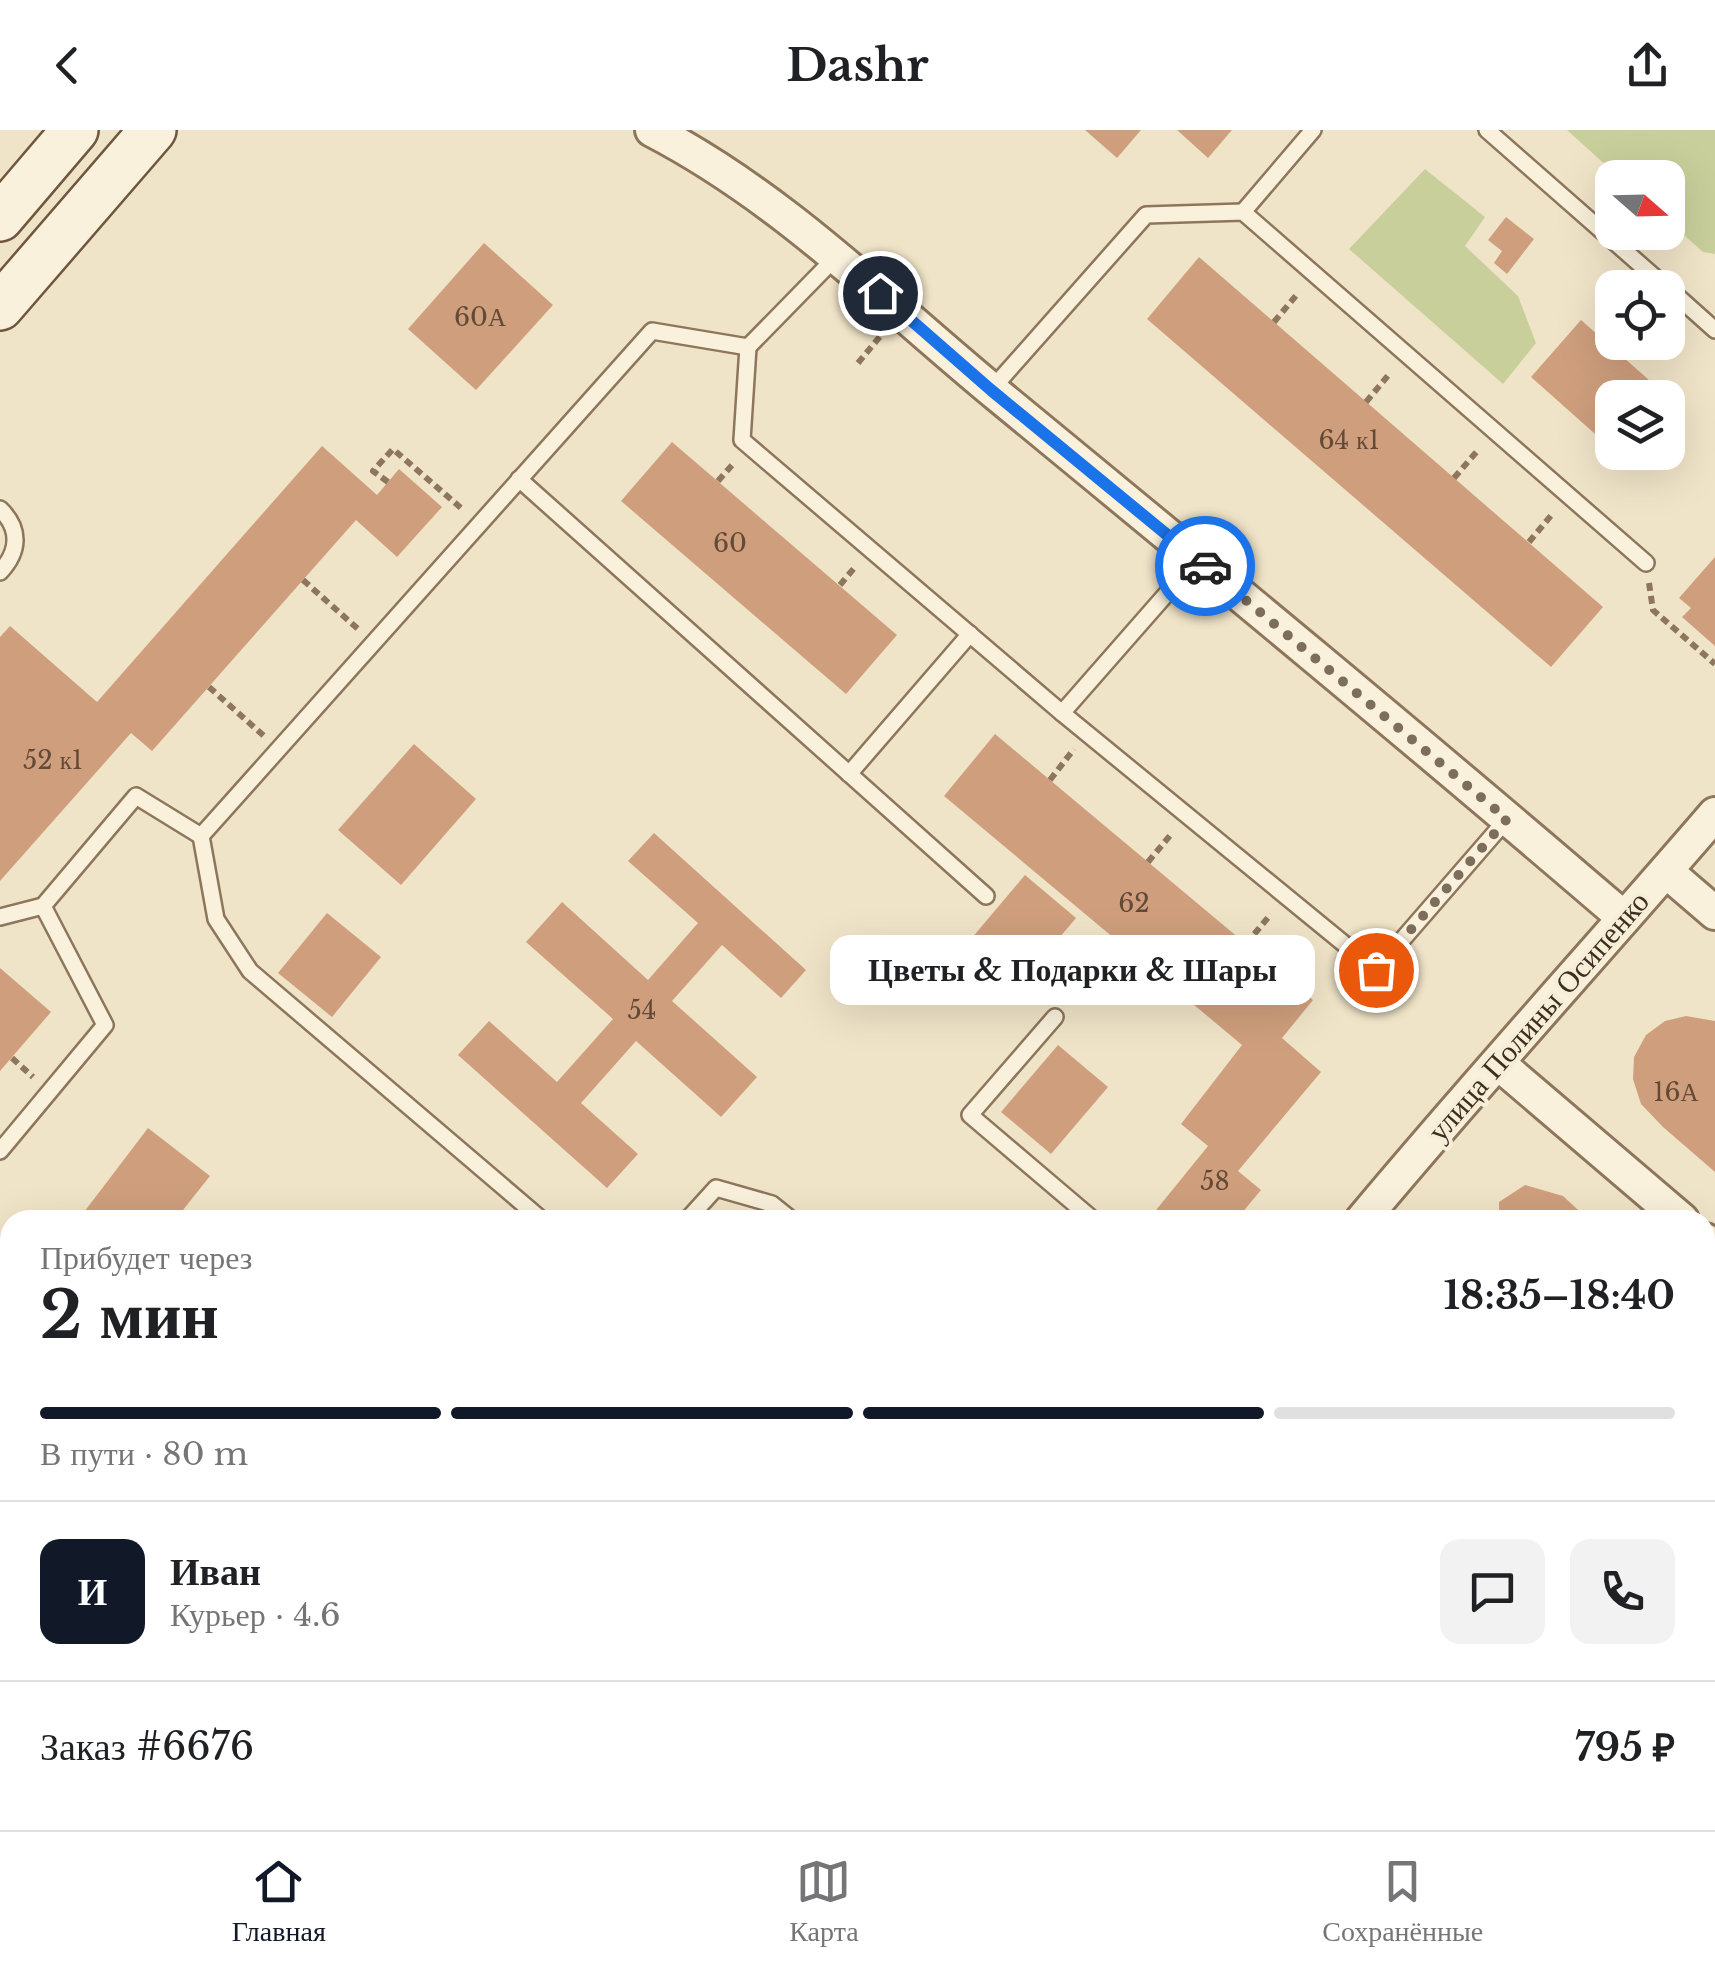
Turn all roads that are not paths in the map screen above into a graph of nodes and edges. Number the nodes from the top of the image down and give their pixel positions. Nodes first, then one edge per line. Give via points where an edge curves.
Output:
1 (76, 130) edge
2 (652, 130) edge
3 (1314, 130) edge
4 (1487, 130) edge
5 (147, 134) edge
6 (4, 205) edge
7 (1243, 212) junction
8 (837, 256) junction
9 (1646, 270) edge
10 (1685, 304) edge
11 (0, 307) edge
12 (1715, 330) edge
13 (748, 347) junction
14 (991, 390) junction
15 (519, 479) junction
16 (0, 509) edge
17 (1197, 559) junction
18 (1646, 562) road end
19 (0, 572) edge
20 (970, 634) junction
21 (1062, 713) junction
22 (849, 774) junction
23 (1715, 814) edge
24 (1507, 819) junction
25 (201, 836) junction
26 (1666, 870) junction
27 (986, 896) dead end
28 (43, 906) junction
29 (1715, 913) edge
30 (0, 917) edge
31 (1624, 918) junction
32 (1055, 1017) dead end
33 (1498, 1062) junction
34 (0, 1152) edge
35 (530, 1210) edge
36 (696, 1210) edge
37 (780, 1210) edge
38 (1082, 1210) edge
39 (1370, 1210) edge
40 (1670, 1210) edge

1 - 6 main road
2 - 8 street via 697,153
3 - 7 lane
4 - 9 lane
5 - 11 main road
7 - 14 lane via 1146,215
7 - 18 lane
8 - 13 lane
8 - 14 street
10 - 12 lane
13 - 15 lane via 652,331
13 - 20 lane via 742,440
14 - 17 street
15 - 22 lane
15 - 25 lane
16 - 19 lane via 13,526 15,544
17 - 21 lane
17 - 24 street
20 - 21 lane
20 - 22 lane
21 - 24 lane via 1376,970
22 - 27 lane
23 - 26 street, улица Полины Осипенко
24 - 31 street
25 - 28 lane via 136,796
25 - 35 lane via 216,920 250,971
26 - 29 street
26 - 31 street, улица Полины Осипенко
28 - 30 lane
28 - 34 lane via 105,1024
31 - 33 street, улица Полины Осипенко
32 - 38 lane via 970,1114
33 - 39 street, улица Полины Осипенко
33 - 40 street
36 - 37 lane via 716,1188

